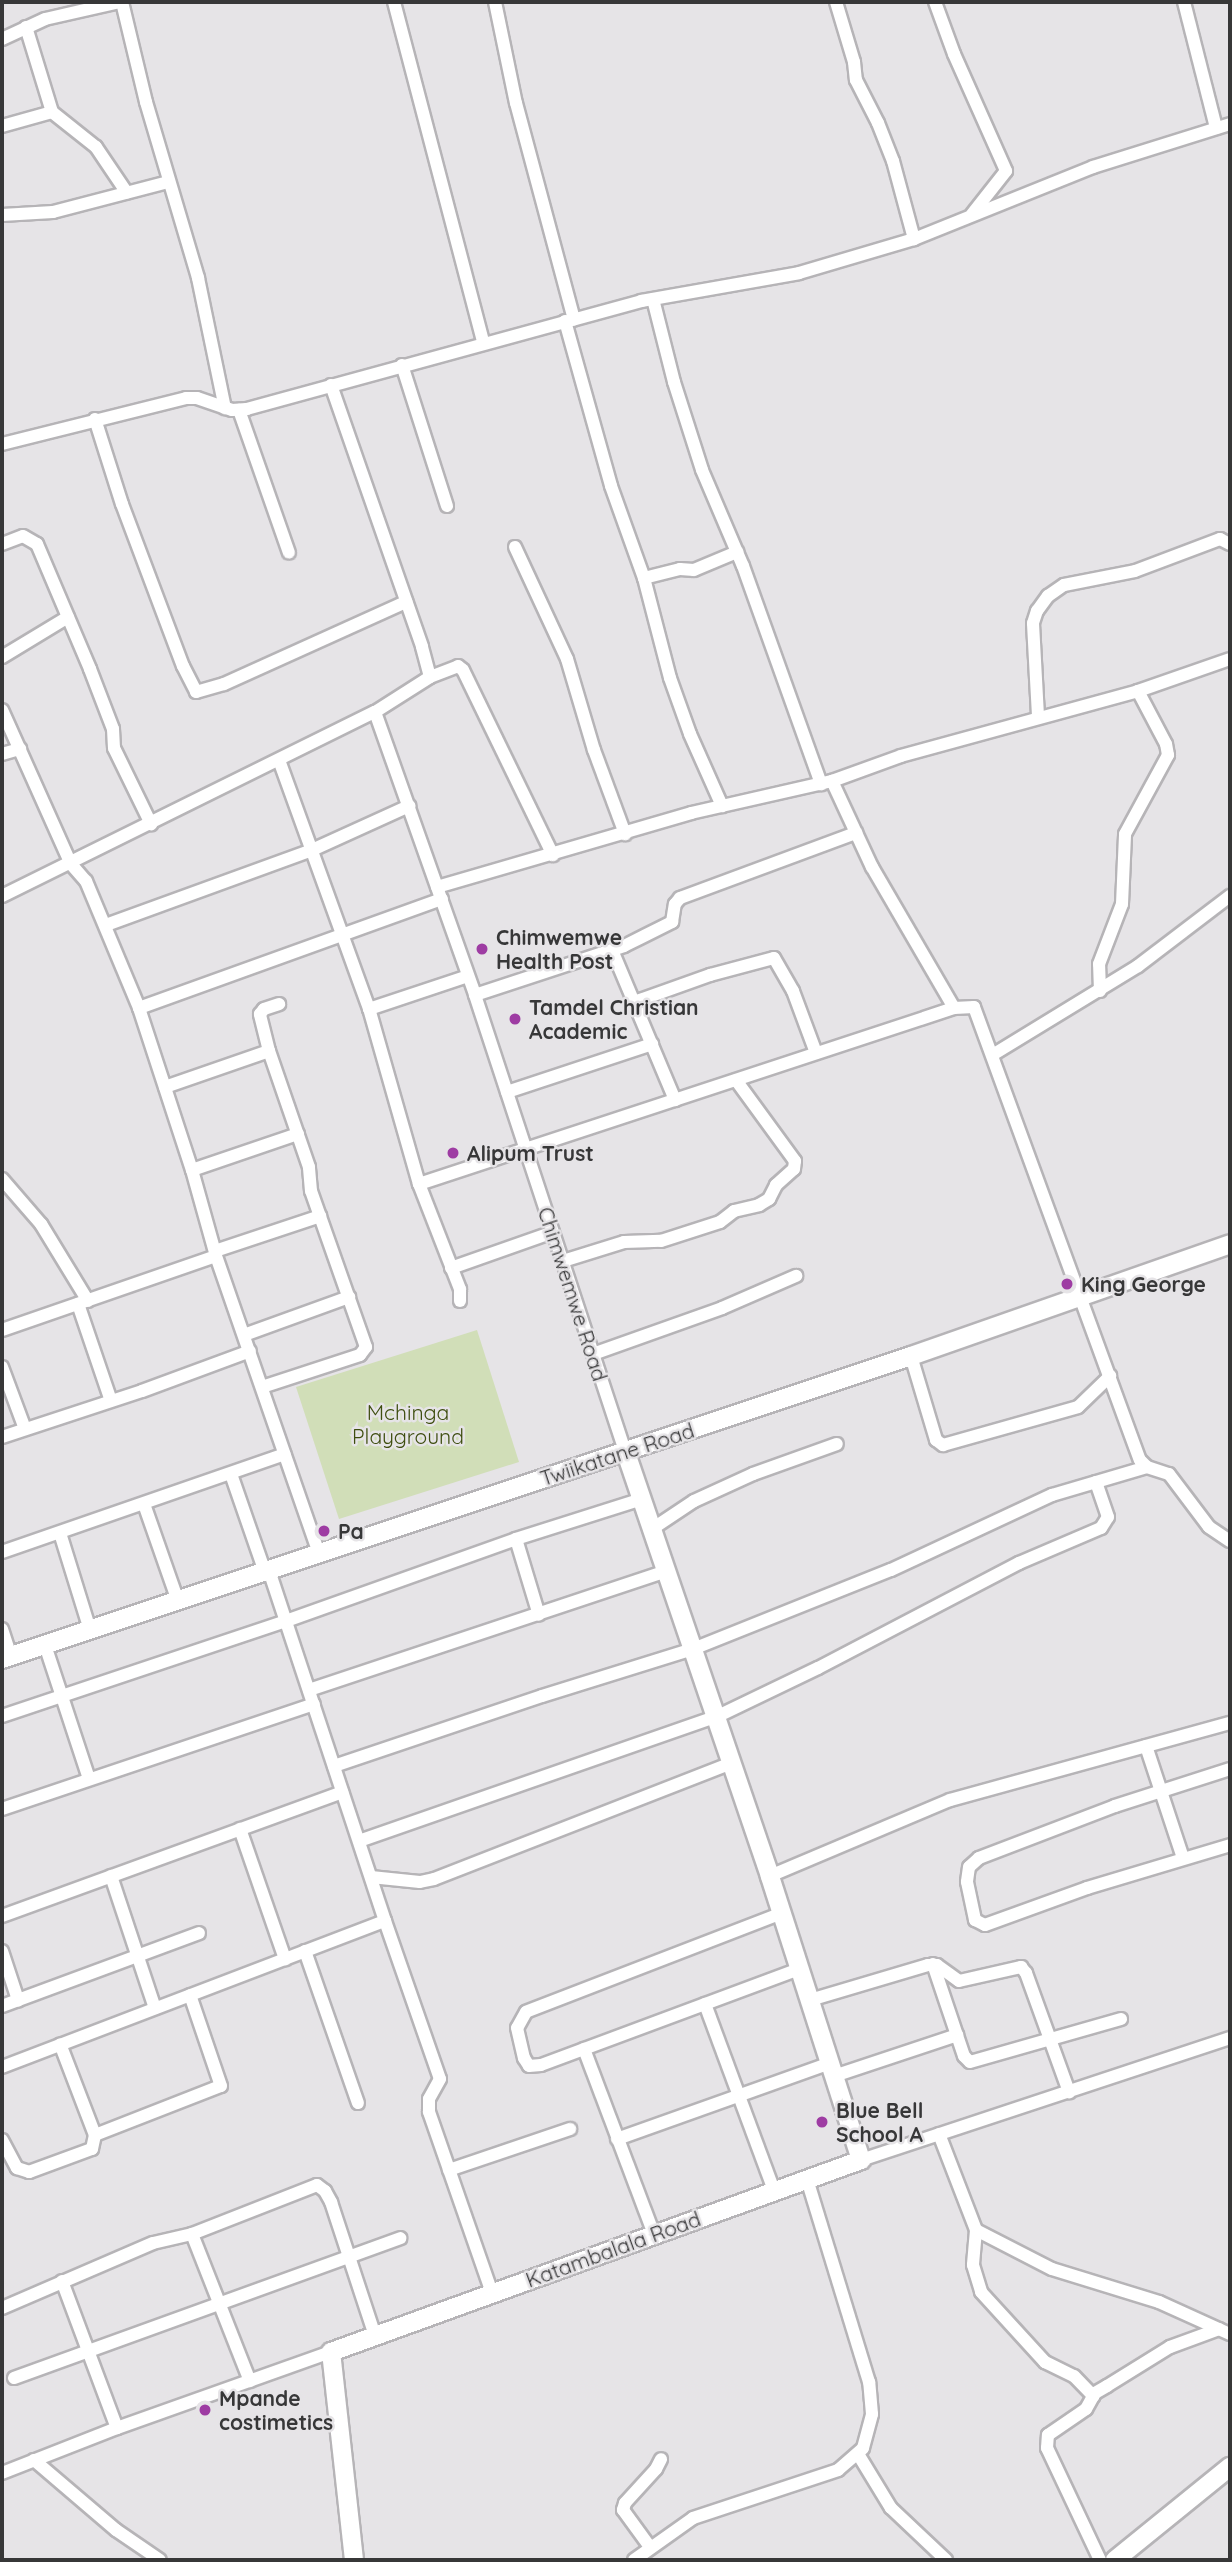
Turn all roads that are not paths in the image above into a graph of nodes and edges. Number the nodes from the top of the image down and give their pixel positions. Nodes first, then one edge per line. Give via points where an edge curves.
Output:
1 (120, 2) edge
2 (394, 2) edge
3 (495, 2) edge
4 (836, 2) edge
5 (935, 2) edge
6 (1185, 2) edge
7 (26, 27) junction
8 (2, 39) edge
9 (52, 112) junction
10 (1230, 124) edge
11 (2, 126) edge
12 (1216, 128) junction
13 (169, 182) junction
14 (127, 193) junction
15 (2, 215) edge
16 (970, 217) junction
17 (914, 239) junction
18 (653, 299) junction
19 (570, 320) junction
20 (483, 342) junction
21 (402, 365) junction
22 (331, 385) junction
23 (225, 408) junction
24 (239, 410) junction
25 (95, 419) junction
26 (2, 444) edge
27 (447, 506) dead end
28 (2, 544) edge
29 (1230, 544) edge
30 (515, 547) dead end
31 (737, 552) junction
32 (289, 553) dead end
33 (644, 578) junction
34 (407, 602) junction
35 (68, 617) junction
36 (2, 657) edge
37 (1230, 659) edge
38 (430, 677) junction
39 (1138, 691) junction
40 (2, 710) edge
41 (375, 712) junction
42 (1038, 716) junction
43 (20, 749) junction
44 (2, 754) edge
45 (279, 760) junction
46 (826, 783) junction
47 (409, 806) junction
48 (722, 806) junction
49 (151, 824) junction
50 (856, 833) junction
51 (625, 834) junction
52 (312, 850) junction
53 (553, 855) junction
54 (72, 864) junction
55 (440, 893) junction
56 (2, 896) edge
57 (1230, 896) edge
58 (106, 925) junction
59 (344, 935) junction
60 (612, 950) junction
61 (468, 976) junction
62 (1100, 990) junction
63 (475, 995) junction
64 (634, 1002) junction
65 (279, 1004) dead end
66 (139, 1008) junction
67 (954, 1008) junction
68 (369, 1009) junction
69 (652, 1044) junction
70 (269, 1051) junction
71 (816, 1053) junction
72 (994, 1054) junction
73 (736, 1080) junction
74 (165, 1087) junction
75 (507, 1093) junction
76 (675, 1100) junction
77 (298, 1134) junction
78 (526, 1149) junction
79 (192, 1170) junction
80 (2, 1179) edge
81 (419, 1184) junction
82 (320, 1216) junction
83 (553, 1232) junction
84 (1230, 1244) edge
85 (216, 1254) junction
86 (563, 1261) junction
87 (451, 1268) junction
88 (796, 1276) dead end
89 (349, 1297) junction
90 (1082, 1297) junction
91 (460, 1301) dead end
92 (83, 1302) junction
93 (2, 1330) edge
94 (244, 1335) junction
95 (250, 1351) junction
96 (593, 1354) junction
97 (911, 1356) junction
98 (2, 1367) edge
99 (1110, 1376) junction
100 (262, 1387) junction
101 (111, 1401) junction
102 (25, 1429) junction
103 (2, 1437) edge
104 (837, 1444) dead end
105 (625, 1451) junction
106 (285, 1454) junction
107 (1147, 1467) junction
108 (231, 1474) junction
109 (1096, 1482) junction
110 (642, 1499) junction
111 (144, 1504) junction
112 (652, 1529) junction
113 (60, 1533) junction
114 (516, 1539) junction
115 (1230, 1541) edge
116 (2, 1552) edge
117 (319, 1554) junction
118 (267, 1571) junction
119 (666, 1571) junction
120 (177, 1601) junction
121 (540, 1615) junction
122 (286, 1621) junction
123 (2, 1629) edge
124 (90, 1630) junction
125 (45, 1645) junction
126 (693, 1649) junction
127 (7, 1657) edge
128 (309, 1690) junction
129 (61, 1696) junction
130 (314, 1703) junction
131 (2, 1716) edge
132 (716, 1717) junction
133 (1230, 1723) edge
134 (1146, 1746) junction
135 (731, 1763) junction
136 (334, 1766) junction
137 (1230, 1769) edge
138 (89, 1779) junction
139 (342, 1792) junction
140 (1161, 1792) junction
141 (2, 1809) edge
142 (240, 1829) junction
143 (359, 1841) junction
144 (1230, 1845) edge
145 (1183, 1858) junction
146 (111, 1876) junction
147 (770, 1876) junction
148 (371, 1877) junction
149 (782, 1913) junction
150 (2, 1916) edge
151 (385, 1921) junction
152 (199, 1933) dead end
153 (2, 1951) edge
154 (305, 1951) junction
155 (137, 1956) junction
156 (285, 1959) junction
157 (933, 1964) junction
158 (799, 1969) junction
159 (190, 1995) junction
160 (18, 2000) junction
161 (810, 2000) junction
162 (705, 2004) junction
163 (2, 2006) edge
164 (156, 2008) junction
165 (1121, 2019) dead end
166 (957, 2035) junction
167 (1230, 2038) edge
168 (1050, 2039) junction
169 (60, 2044) junction
170 (584, 2049) junction
171 (2, 2067) edge
172 (832, 2070) junction
173 (1069, 2092) junction
174 (739, 2095) junction
175 (358, 2103) dead end
176 (570, 2129) dead end
177 (939, 2134) junction
178 (95, 2135) junction
179 (617, 2139) junction
180 (2, 2140) edge
181 (861, 2160) junction
182 (449, 2170) junction
183 (807, 2179) junction
184 (774, 2191) junction
185 (976, 2230) junction
186 (192, 2234) junction
187 (654, 2234) junction
188 (400, 2238) dead end
189 (348, 2255) junction
190 (62, 2281) junction
191 (492, 2293) junction
192 (218, 2303) junction
193 (2, 2308) edge
194 (1225, 2332) edge
195 (375, 2336) junction
196 (331, 2352) junction
197 (89, 2353) junction
198 (14, 2378) dead end
199 (250, 2381) junction
200 (1093, 2396) junction
201 (117, 2428) junction
202 (858, 2454) junction
203 (661, 2459) dead end
204 (34, 2460) junction
205 (1230, 2467) edge
206 (2, 2473) edge
207 (650, 2547) junction
208 (1124, 2557) edge
209 (160, 2560) edge
210 (354, 2560) edge
211 (634, 2560) edge
212 (946, 2560) edge
213 (1100, 2560) edge

1 - 7 street via 53,16
1 - 13 street
2 - 20 street
3 - 19 street
4 - 17 street via 856,80 893,161
5 - 16 street via 1006,171
6 - 12 street
7 - 8 street
7 - 9 street
9 - 11 street
9 - 14 street via 96,147
10 - 12 street
12 - 16 street via 1093,167
13 - 14 street
13 - 23 street via 198,278
14 - 15 street via 53,212
16 - 17 street
17 - 18 street via 799,273
18 - 19 street
18 - 31 street via 702,470
19 - 20 street
19 - 33 street via 611,486
20 - 21 street
21 - 22 street
21 - 27 street
22 - 24 street
22 - 34 street
23 - 24 street
23 - 25 street via 186,398
24 - 32 street
25 - 26 street
25 - 34 street via 122,505 196,692 224,684
28 - 35 street via 23,536 34,539
29 - 42 street via 1220,539 1135,570 1064,585 1048,596 1033,623
30 - 51 street via 567,659
31 - 33 street via 694,570
31 - 46 street
33 - 48 street via 677,699
34 - 38 street
35 - 36 street
35 - 49 street via 113,729 114,748
37 - 39 street
38 - 41 street
38 - 53 street via 462,668
39 - 42 street
39 - 62 street via 1168,755 1125,837 1122,904 1099,964
40 - 43 street
41 - 45 street
41 - 47 street, Chimwemwe Road
42 - 46 street
43 - 44 street
43 - 54 street
45 - 49 street
45 - 52 street
46 - 48 street
46 - 50 street
47 - 52 street
47 - 55 street, Chimwemwe Road
48 - 51 street
49 - 54 street
50 - 60 street via 680,898 673,922
50 - 67 street
51 - 53 street
52 - 58 street
52 - 59 street
53 - 55 street
54 - 56 street
54 - 58 street via 86,881
55 - 59 street
55 - 61 street, Chimwemwe Road
57 - 62 street
58 - 66 street
59 - 66 street
59 - 68 street
60 - 63 street
60 - 64 street
61 - 63 street, Chimwemwe Road
61 - 68 street
62 - 72 street
63 - 75 street, Chimwemwe Road
64 - 69 street
64 - 71 street via 775,958
65 - 70 street via 260,1014
66 - 74 street
67 - 71 street
67 - 72 street via 975,1007
68 - 81 street
69 - 75 street
69 - 76 street
70 - 74 street
70 - 77 street
71 - 73 street
72 - 90 street
73 - 76 street
73 - 86 street via 796,1161 769,1199 720,1222 661,1241 624,1242
74 - 79 street
75 - 78 street, Chimwemwe Road
76 - 78 street
77 - 79 street
77 - 82 street
78 - 81 street
78 - 83 street, Chimwemwe Road
79 - 85 street
80 - 92 street via 41,1224
81 - 87 street
82 - 85 street
82 - 89 street
83 - 86 street, Chimwemwe Road
83 - 87 street
84 - 90 main road, Twiikatane Road
85 - 92 street
85 - 94 street
86 - 96 street, Chimwemwe Road
87 - 91 street
88 - 96 street
89 - 94 street
89 - 100 street via 366,1343 363,1353
90 - 97 main road, Twiikatane Road
90 - 99 street
92 - 93 street
92 - 101 street
94 - 95 street
95 - 100 street
95 - 101 street
96 - 105 street, Chimwemwe Road
97 - 99 street via 936,1440 943,1445 1079,1407
97 - 105 main road, Twiikatane Road
98 - 102 street
99 - 107 street via 1140,1460
100 - 106 street
101 - 102 street
102 - 103 street
104 - 112 street via 752,1474 694,1501
105 - 110 main road, Chimwemwe Road
105 - 117 main road, Twiikatane Road
106 - 108 street
106 - 117 street
107 - 109 street
107 - 115 street via 1169,1474 1209,1527
108 - 111 street
108 - 118 street
109 - 126 street via 1030,1504 891,1570
109 - 132 street via 1108,1517 1101,1528 1007,1569
110 - 112 main road, Chimwemwe Road
110 - 114 street
111 - 113 street
111 - 120 street
112 - 119 main road, Chimwemwe Road
113 - 116 street
113 - 124 street
114 - 121 street
114 - 122 street
117 - 118 main road, Twiikatane Road
118 - 120 main road, Twiikatane Road
118 - 122 street
119 - 121 street
119 - 126 main road, Chimwemwe Road
120 - 124 main road, Twiikatane Road
121 - 128 street
122 - 128 street
122 - 129 street
123 - 127 street
124 - 125 main road, Twiikatane Road
125 - 127 main road, Twiikatane Road
125 - 129 street
126 - 132 main road, Chimwemwe Road
126 - 136 street
128 - 130 street
129 - 131 street
129 - 138 street
130 - 136 street
130 - 138 street
132 - 135 main road, Chimwemwe Road
132 - 143 street
133 - 134 street
134 - 140 street
134 - 147 street via 950,1800
135 - 147 main road, Chimwemwe Road
135 - 148 street via 434,1879
136 - 139 street
137 - 140 street
138 - 141 street
139 - 142 street
139 - 143 street
140 - 145 street
140 - 145 street via 972,1862 967,1882 975,1920 990,1924
142 - 146 street
142 - 156 street
143 - 148 street
144 - 145 street
146 - 150 street
146 - 155 street
147 - 149 main road, Chimwemwe Road
148 - 151 street
149 - 158 main road, Chimwemwe Road
149 - 170 street via 533,2009 518,2022 529,2066 541,2066
151 - 154 street
151 - 182 street via 439,2074 428,2105
152 - 155 street
153 - 160 street
154 - 156 street
154 - 175 street
155 - 160 street
155 - 164 street
156 - 159 street
157 - 161 street
157 - 166 street
157 - 168 street via 959,1981 1017,1966 1024,1969
158 - 161 main road, Chimwemwe Road
158 - 162 street
159 - 164 street
159 - 178 street via 221,2086
160 - 163 street
161 - 172 main road, Chimwemwe Road
162 - 170 street
162 - 174 street
164 - 169 street
165 - 168 street
166 - 168 street via 970,2062
166 - 172 street
167 - 173 street, Katambalala Road
168 - 173 street
169 - 171 street
169 - 178 street
170 - 179 street
172 - 174 street
172 - 181 main road, Chimwemwe Road
173 - 177 street, Katambalala Road
174 - 179 street
174 - 184 street
176 - 182 street
177 - 181 street, Katambalala Road
177 - 185 street
178 - 180 street via 87,2152 29,2172 17,2168
179 - 187 street
181 - 183 main road, Katambalala Road
182 - 191 street
183 - 184 main road, Katambalala Road
183 - 202 street via 869,2382 872,2414
184 - 187 main road, Katambalala Road
185 - 194 street via 1052,2269 1159,2302
185 - 200 street via 974,2276 981,2292 1045,2362 1074,2376
186 - 189 street via 317,2185 331,2202
186 - 190 street via 153,2243
186 - 192 street
187 - 191 main road, Katambalala Road
188 - 189 street
189 - 192 street
189 - 195 street
190 - 193 street
190 - 197 street
191 - 195 main road, Katambalala Road
192 - 197 street
192 - 199 street
194 - 200 street via 1170,2347
195 - 196 main road, Katambalala Road
196 - 199 street, Katambalala Road
196 - 210 main road
197 - 198 street
197 - 201 street
199 - 201 street, Katambalala Road
200 - 213 street via 1090,2405 1052,2431 1046,2441
201 - 204 street, Katambalala Road
202 - 207 street via 838,2469 693,2518
202 - 212 street via 891,2508
203 - 207 street via 623,2510
204 - 206 street, Katambalala Road
204 - 209 street via 116,2530
205 - 208 main road
207 - 211 street

